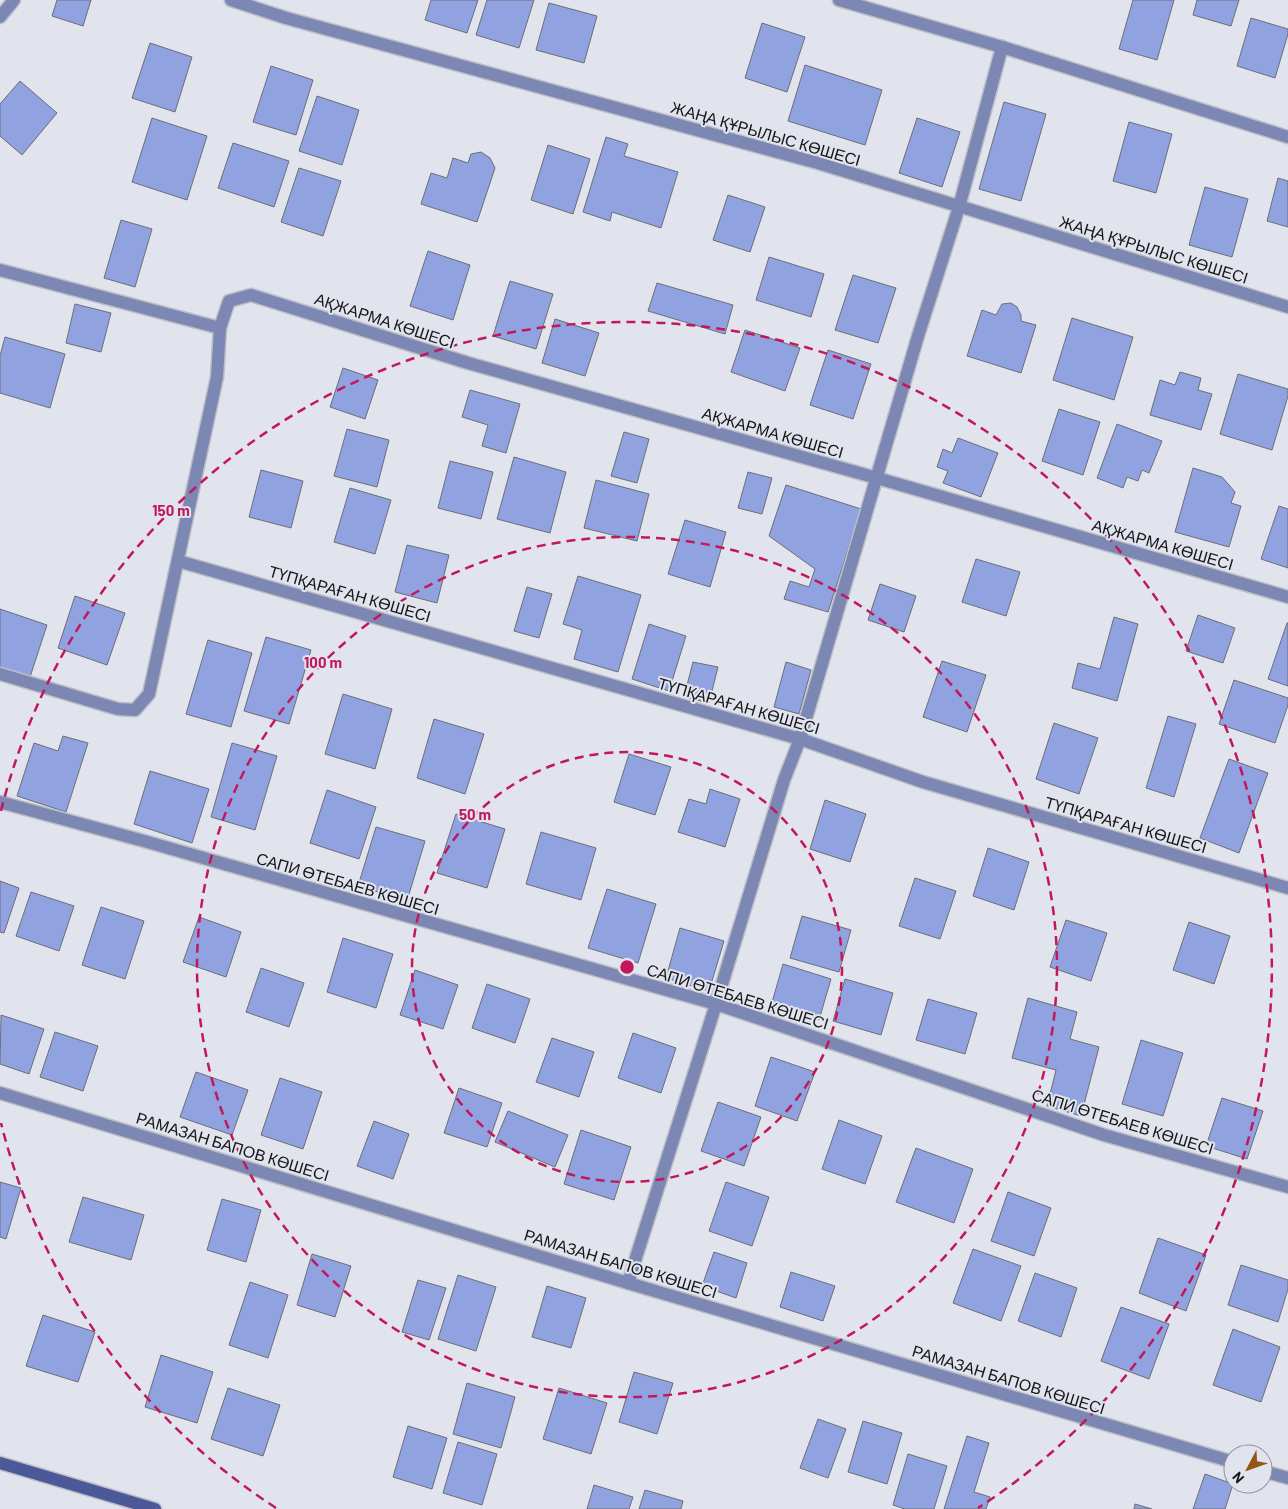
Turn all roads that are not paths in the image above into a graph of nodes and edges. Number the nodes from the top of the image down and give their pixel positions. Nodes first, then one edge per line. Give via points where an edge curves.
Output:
1 (14, 0) edge
2 (232, 0) edge
3 (839, 0) edge
4 (0, 16) edge
5 (1002, 48) junction
6 (1288, 137) edge
7 (959, 207) junction
8 (0, 270) edge
9 (1288, 307) edge
10 (220, 328) junction
11 (877, 478) junction
12 (178, 561) junction
13 (1288, 597) edge
14 (0, 674) edge
15 (800, 739) junction
16 (0, 802) edge
17 (1288, 888) edge
18 (716, 1004) junction
19 (0, 1092) edge
20 (1288, 1187) edge
21 (628, 1283) junction
22 (1223, 1459) edge
23 (0, 1463) edge
24 (1273, 1474) edge
25 (1288, 1478) edge
26 (155, 1509) edge

1 - 4 street
2 - 7 street, ЖАҢА ҚҰРЫЛЫС КӨШЕСІ via 286,18 818,163
3 - 5 street
5 - 6 street
5 - 7 street
7 - 9 street, ЖАҢА ҚҰРЫЛЫС КӨШЕСІ
7 - 11 street
8 - 10 street
10 - 11 street, АҚЖАРМА КӨШЕСІ via 229,301 251,294 468,363
10 - 12 street via 217,378
11 - 13 street, АҚЖАРМА КӨШЕСІ
11 - 15 street
12 - 14 street via 149,694 134,710 118,709
12 - 15 street, ТҮПҚАРАҒАН КӨШЕСІ
15 - 17 street, ТҮПҚАРАҒАН КӨШЕСІ via 924,782
15 - 18 street via 784,780
16 - 18 street, САПИ ӨТЕБАЕВ КӨШЕСІ
18 - 20 street, САПИ ӨТЕБАЕВ КӨШЕСІ via 1104,1135
18 - 21 street
19 - 21 street, РАМАЗАН БАПОВ КӨШЕСІ
21 - 22 street, РАМАЗАН БАПОВ КӨШЕСІ
23 - 26 main road
24 - 25 street

